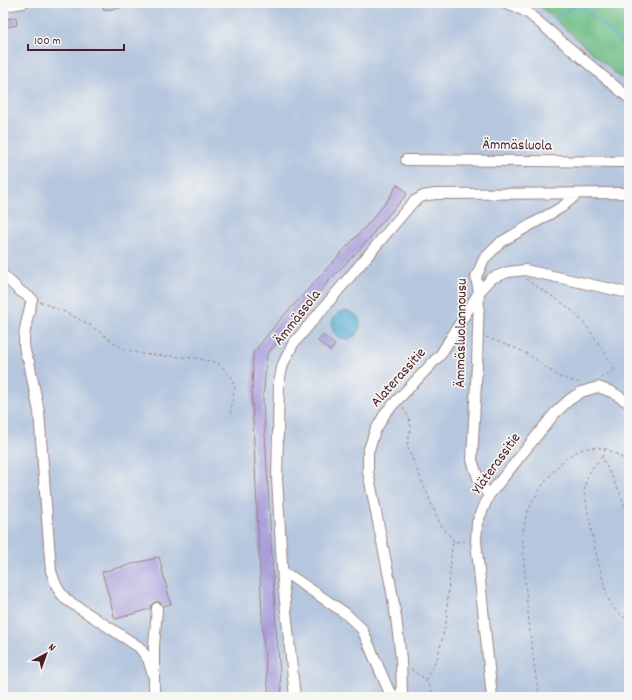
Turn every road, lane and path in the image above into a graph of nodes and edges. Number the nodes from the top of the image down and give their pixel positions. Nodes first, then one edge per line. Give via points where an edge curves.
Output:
1 (23, 3) edge
2 (506, 3) edge
3 (3, 6) edge
4 (629, 98) edge
5 (406, 160) dead end
6 (629, 162) edge
7 (629, 193) edge
8 (577, 194) junction
9 (516, 271) junction
10 (3, 275) edge
11 (479, 292) junction
12 (629, 293) edge
13 (32, 299) junction
14 (478, 334) junction
15 (598, 380) dead end
16 (592, 388) junction
17 (398, 400) junction
18 (629, 403) edge
19 (230, 414) dead end
20 (606, 448) junction
21 (602, 457) junction
22 (629, 464) edge
23 (489, 495) junction
24 (629, 517) edge
25 (476, 541) junction
26 (456, 542) junction
27 (283, 574) junction
28 (157, 608) dead end
29 (629, 619) edge
30 (401, 663) junction
31 (154, 678) junction
32 (426, 680) junction
33 (154, 697) edge
34 (295, 697) edge
35 (395, 697) edge
36 (402, 697) edge
37 (435, 697) edge
38 (492, 697) edge
39 (541, 697) edge

1 - 3 street
2 - 4 street via 528,13
5 - 6 street, Ämmäsluola
7 - 8 street, Ämmässola
8 - 11 street, Ämmäsluolannousu via 562,207 501,242 484,259 476,277
8 - 27 street, Ämmässola via 424,196 414,202 293,344 283,364 279,382 277,478
9 - 11 street, Alaterassitie via 492,278
9 - 12 street, Alaterassitie via 546,274
9 - 15 path via 571,310 587,328 616,371
10 - 13 street
11 - 14 street, Ämmäsluolannousu
11 - 17 street, Alaterassitie via 441,354
13 - 19 path via 63,310 90,325 120,347 141,354 195,358 218,363 231,376 235,387
13 - 31 street via 24,346 39,412 51,571 60,594 139,647 148,659
14 - 16 path via 520,350 565,380
14 - 23 street, Ämmäsluolannousu via 472,460 480,484
16 - 18 street via 598,387 612,392
16 - 23 street, Yläterassitie via 569,400 555,413
17 - 26 path via 409,418 411,427 407,446 440,524
17 - 30 street, Alaterassitie via 386,412 375,431 368,452 368,472 391,587
20 - 21 path
20 - 22 path via 617,453
20 - 39 path via 593,446 581,450 562,463 528,510 523,529 528,613
21 - 24 path via 620,491
21 - 29 path via 588,475 584,491 606,592 612,606 624,618
23 - 25 street, Yläterassitie via 477,523
25 - 26 path
25 - 38 street, Yläterassitie
26 - 32 path via 452,545 446,622 438,656
27 - 34 street, Ämmässola
27 - 35 street via 292,577 345,613 362,629 388,689
28 - 31 street
30 - 32 path
30 - 36 street, Alaterassitie
31 - 33 street
32 - 37 path

